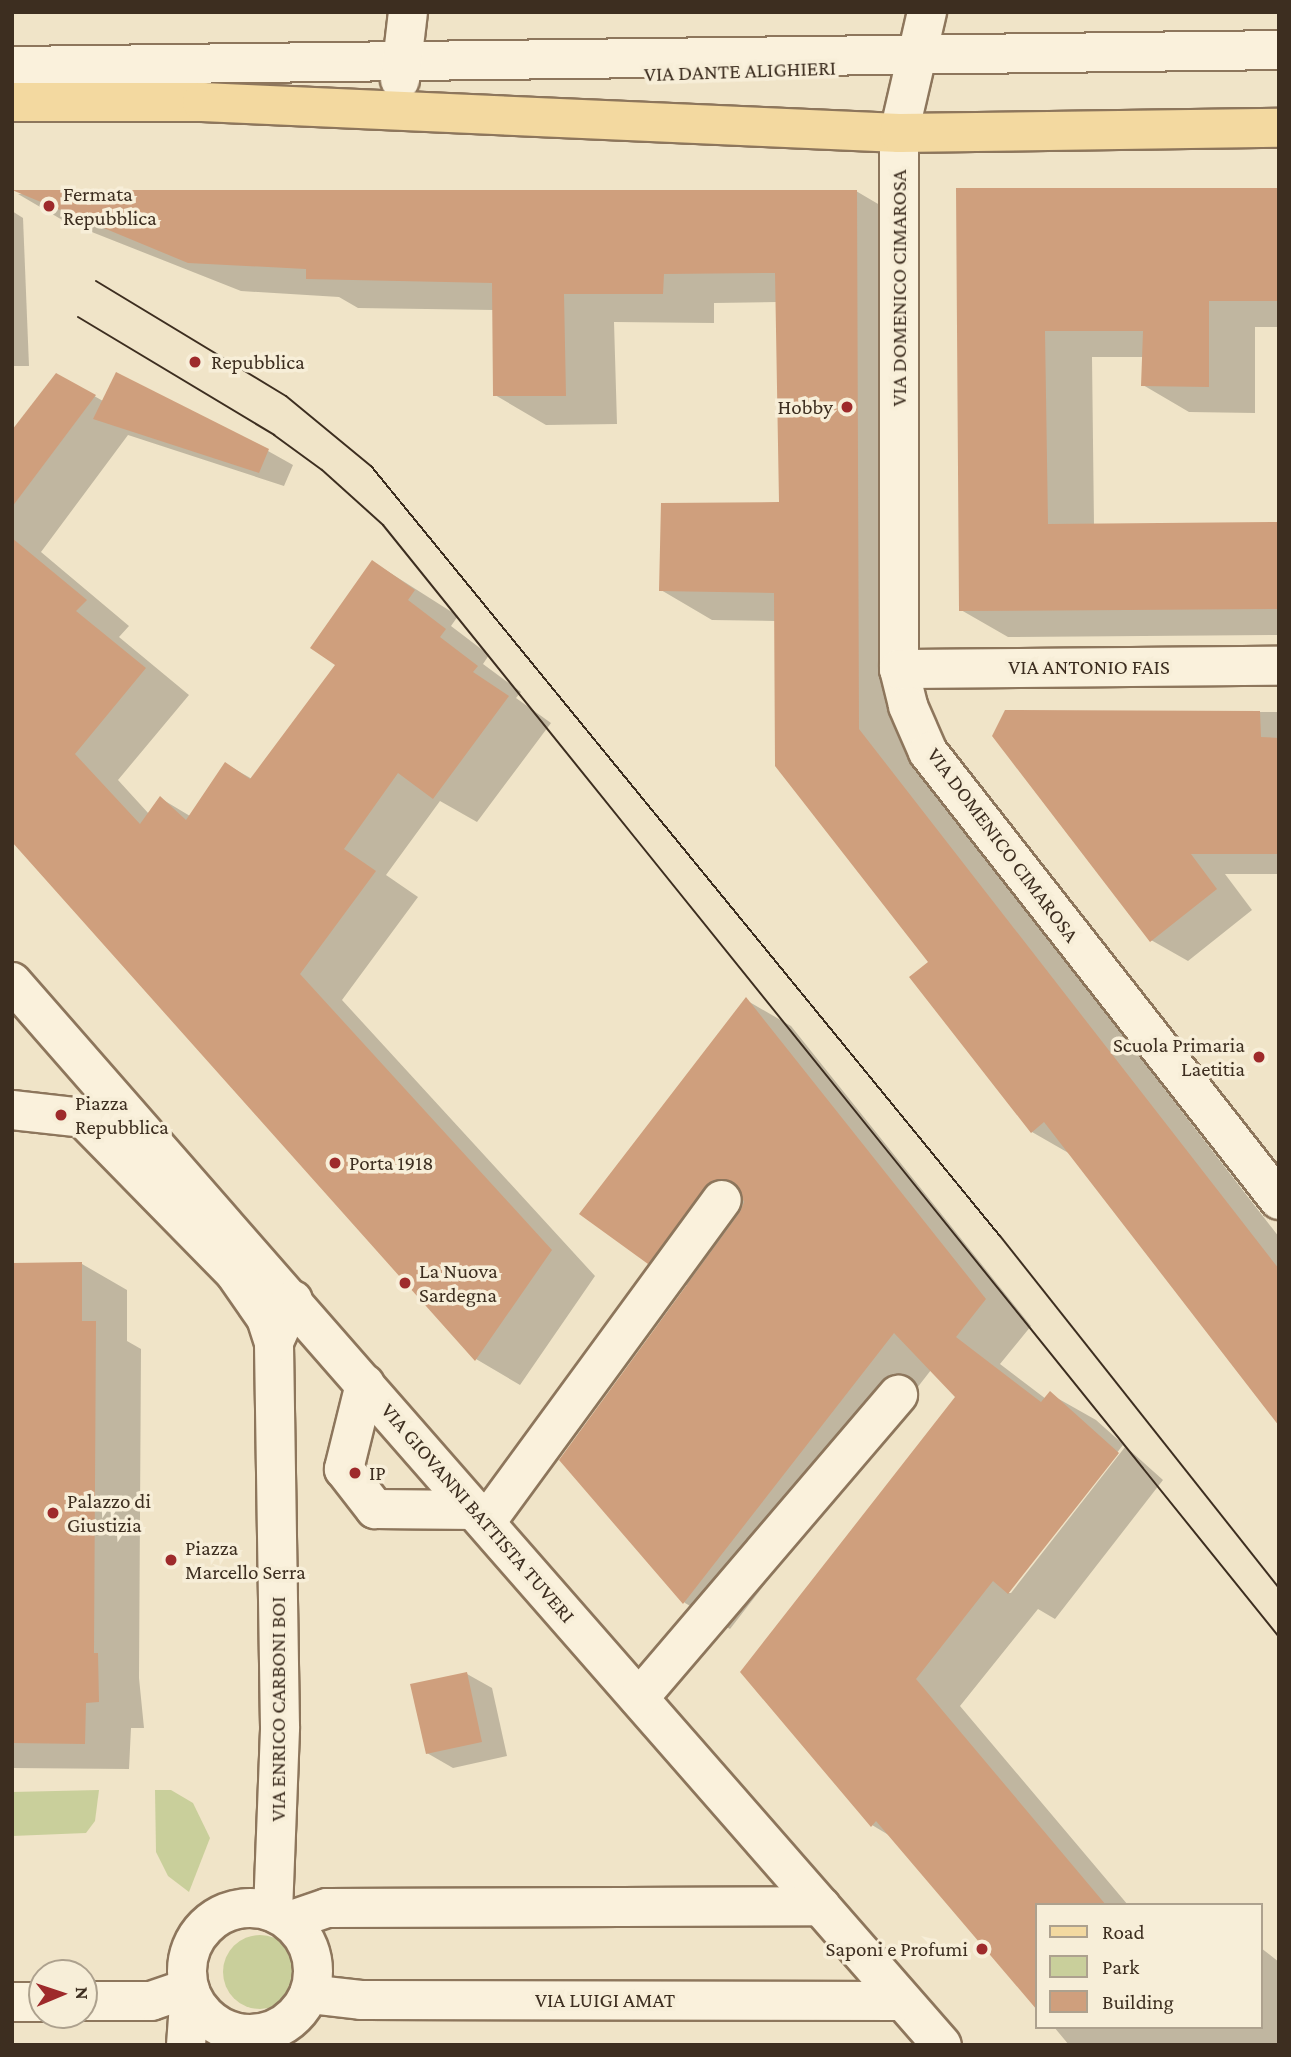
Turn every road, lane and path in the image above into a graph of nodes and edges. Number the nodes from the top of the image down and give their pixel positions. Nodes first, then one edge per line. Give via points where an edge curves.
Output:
1 (408, 12) edge
2 (927, 12) edge
3 (1279, 50) edge
4 (918, 60) junction
5 (12, 66) edge
6 (1279, 66) edge
7 (401, 71) junction
8 (12, 102) edge
9 (202, 102) junction
10 (1279, 128) edge
11 (899, 133) junction
12 (1279, 666) edge
13 (899, 669) junction
14 (12, 982) edge
15 (12, 1110) edge
16 (722, 1200) dead end
17 (1279, 1200) edge
18 (293, 1300) junction
19 (274, 1342) junction
20 (365, 1384) junction
21 (898, 1395) dead end
22 (481, 1516) junction
23 (639, 1698) junction
24 (821, 1906) junction
25 (281, 1916) junction
26 (190, 1989) junction
27 (309, 1994) junction
28 (98, 2001) edge
29 (901, 2001) junction
30 (278, 2036) edge
31 (186, 2045) edge
32 (942, 2045) edge

1 - 7 street
2 - 4 street, VIA DOMENICO CIMAROSA
3 - 4 street
4 - 6 street
4 - 7 street
4 - 11 street, VIA DOMENICO CIMAROSA
5 - 7 street
7 - 9 street
8 - 9 main road
9 - 11 main road
10 - 11 main road
11 - 13 street, VIA DOMENICO CIMAROSA
12 - 13 street, VIA ANTONIO FAIS
13 - 17 street, VIA DOMENICO CIMAROSA via 928,752
14 - 18 street, VIA GIOVANNI BATTISTA TUVERI
15 - 19 street via 83,1118 234,1272 266,1318
16 - 22 street
18 - 19 street, VIA ENRICO CARBONI BOI
18 - 20 street, VIA GIOVANNI BATTISTA TUVERI
19 - 25 street, VIA ENRICO CARBONI BOI
20 - 22 street, VIA GIOVANNI BATTISTA TUVERI
20 - 22 street via 344,1469 375,1509
21 - 23 street
22 - 23 street, VIA GIOVANNI BATTISTA TUVERI
23 - 24 street, VIA GIOVANNI BATTISTA TUVERI
24 - 25 street via 327,1908
24 - 29 street, VIA GIOVANNI BATTISTA TUVERI
25 - 26 street via 235,1909 203,1928 189,1955
25 - 27 street via 303,1936 311,1954
26 - 28 street via 151,2001
26 - 30 street via 215,2024 235,2033
26 - 31 street
27 - 29 street, VIA LUIGI AMAT via 361,2000
27 - 30 street
29 - 32 street, VIA GIOVANNI BATTISTA TUVERI

